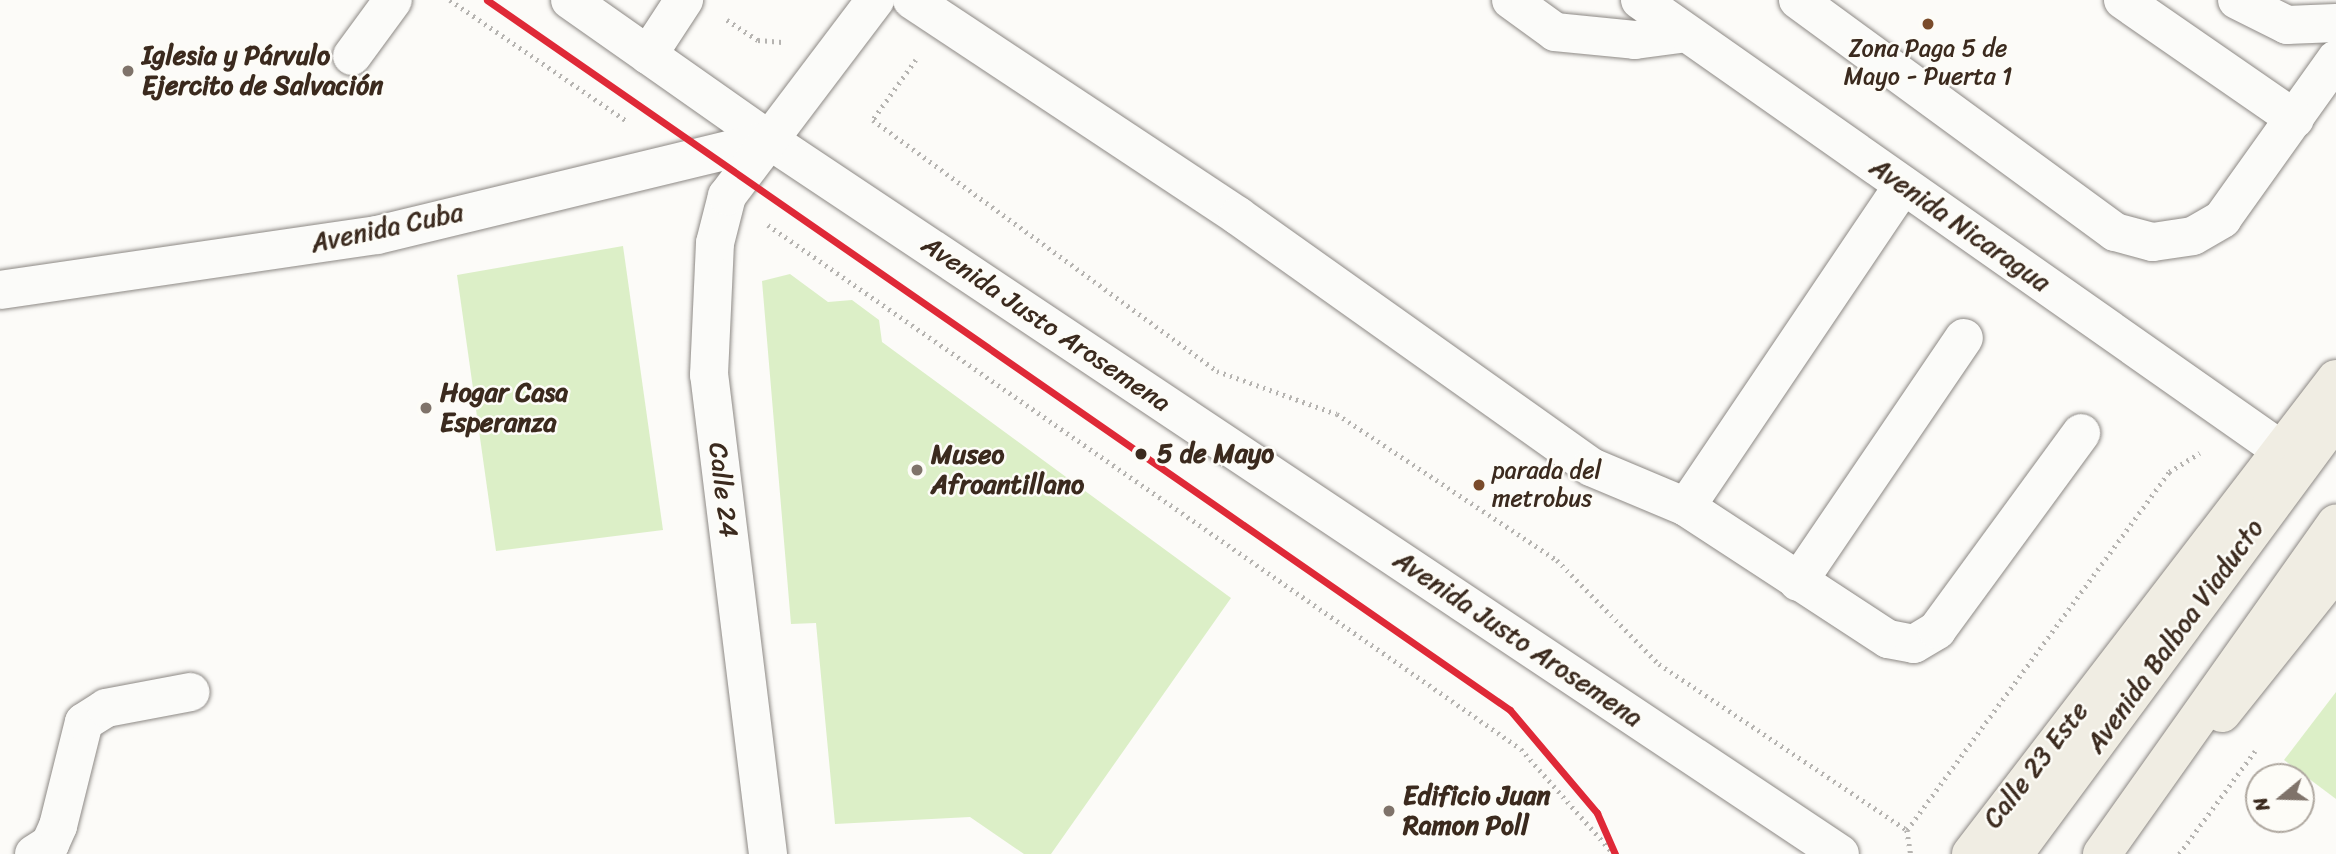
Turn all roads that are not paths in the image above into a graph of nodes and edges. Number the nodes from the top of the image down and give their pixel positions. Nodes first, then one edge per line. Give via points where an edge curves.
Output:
1 (393, 0) edge
2 (570, 0) edge
3 (875, 0) edge
4 (912, 0) edge
5 (1511, 0) edge
6 (1640, 0) edge
7 (1798, 0) edge
8 (2123, 0) edge
9 (2237, 0) edge
10 (701, 7) edge
11 (2336, 23) edge
12 (1686, 33) junction
13 (648, 55) junction
14 (352, 56) dead end
15 (2336, 59) edge
16 (2295, 119) junction
17 (769, 140) junction
18 (1903, 185) junction
19 (0, 290) edge
20 (1964, 338) dead end
21 (2336, 379) edge
22 (2336, 418) edge
23 (2081, 433) dead end
24 (2281, 450) junction
25 (1686, 507) junction
26 (2336, 524) edge
27 (2336, 570) edge
28 (1798, 582) junction
29 (191, 692) dead end
30 (34, 854) edge
31 (768, 854) edge
32 (1840, 854) edge
33 (1971, 854) edge
34 (2014, 854) edge
35 (2102, 854) edge
36 (2115, 854) edge

1 - 14 street
2 - 13 street, Avenida Justo Arosemena
3 - 17 street, Calle 24
4 - 25 street via 1238,216 1591,467
5 - 12 street via 1555,32 1635,40
6 - 12 street, Avenida Nicaragua
7 - 16 street via 2115,232 2153,242 2193,236 2222,219
8 - 16 street
9 - 11 street via 2287,25
10 - 13 street
12 - 18 street, Avenida Nicaragua
13 - 17 street, Avenida Justo Arosemena
15 - 16 street
17 - 19 street, Avenida Cuba via 377,235
17 - 31 street, Calle 24 via 727,196 715,243 709,375
17 - 32 street, Avenida Justo Arosemena
18 - 24 street, Avenida Nicaragua
18 - 25 street
20 - 28 street
21 - 24 main road, Calle 23 Este
22 - 34 main road, Avenida Balboa Viaducto
23 - 28 street via 1937,630 1914,643 1888,639
24 - 33 main road, Calle 23 Este
25 - 28 street
26 - 35 main road
27 - 36 main road
29 - 30 street via 106,708 84,722 58,826 50,844

